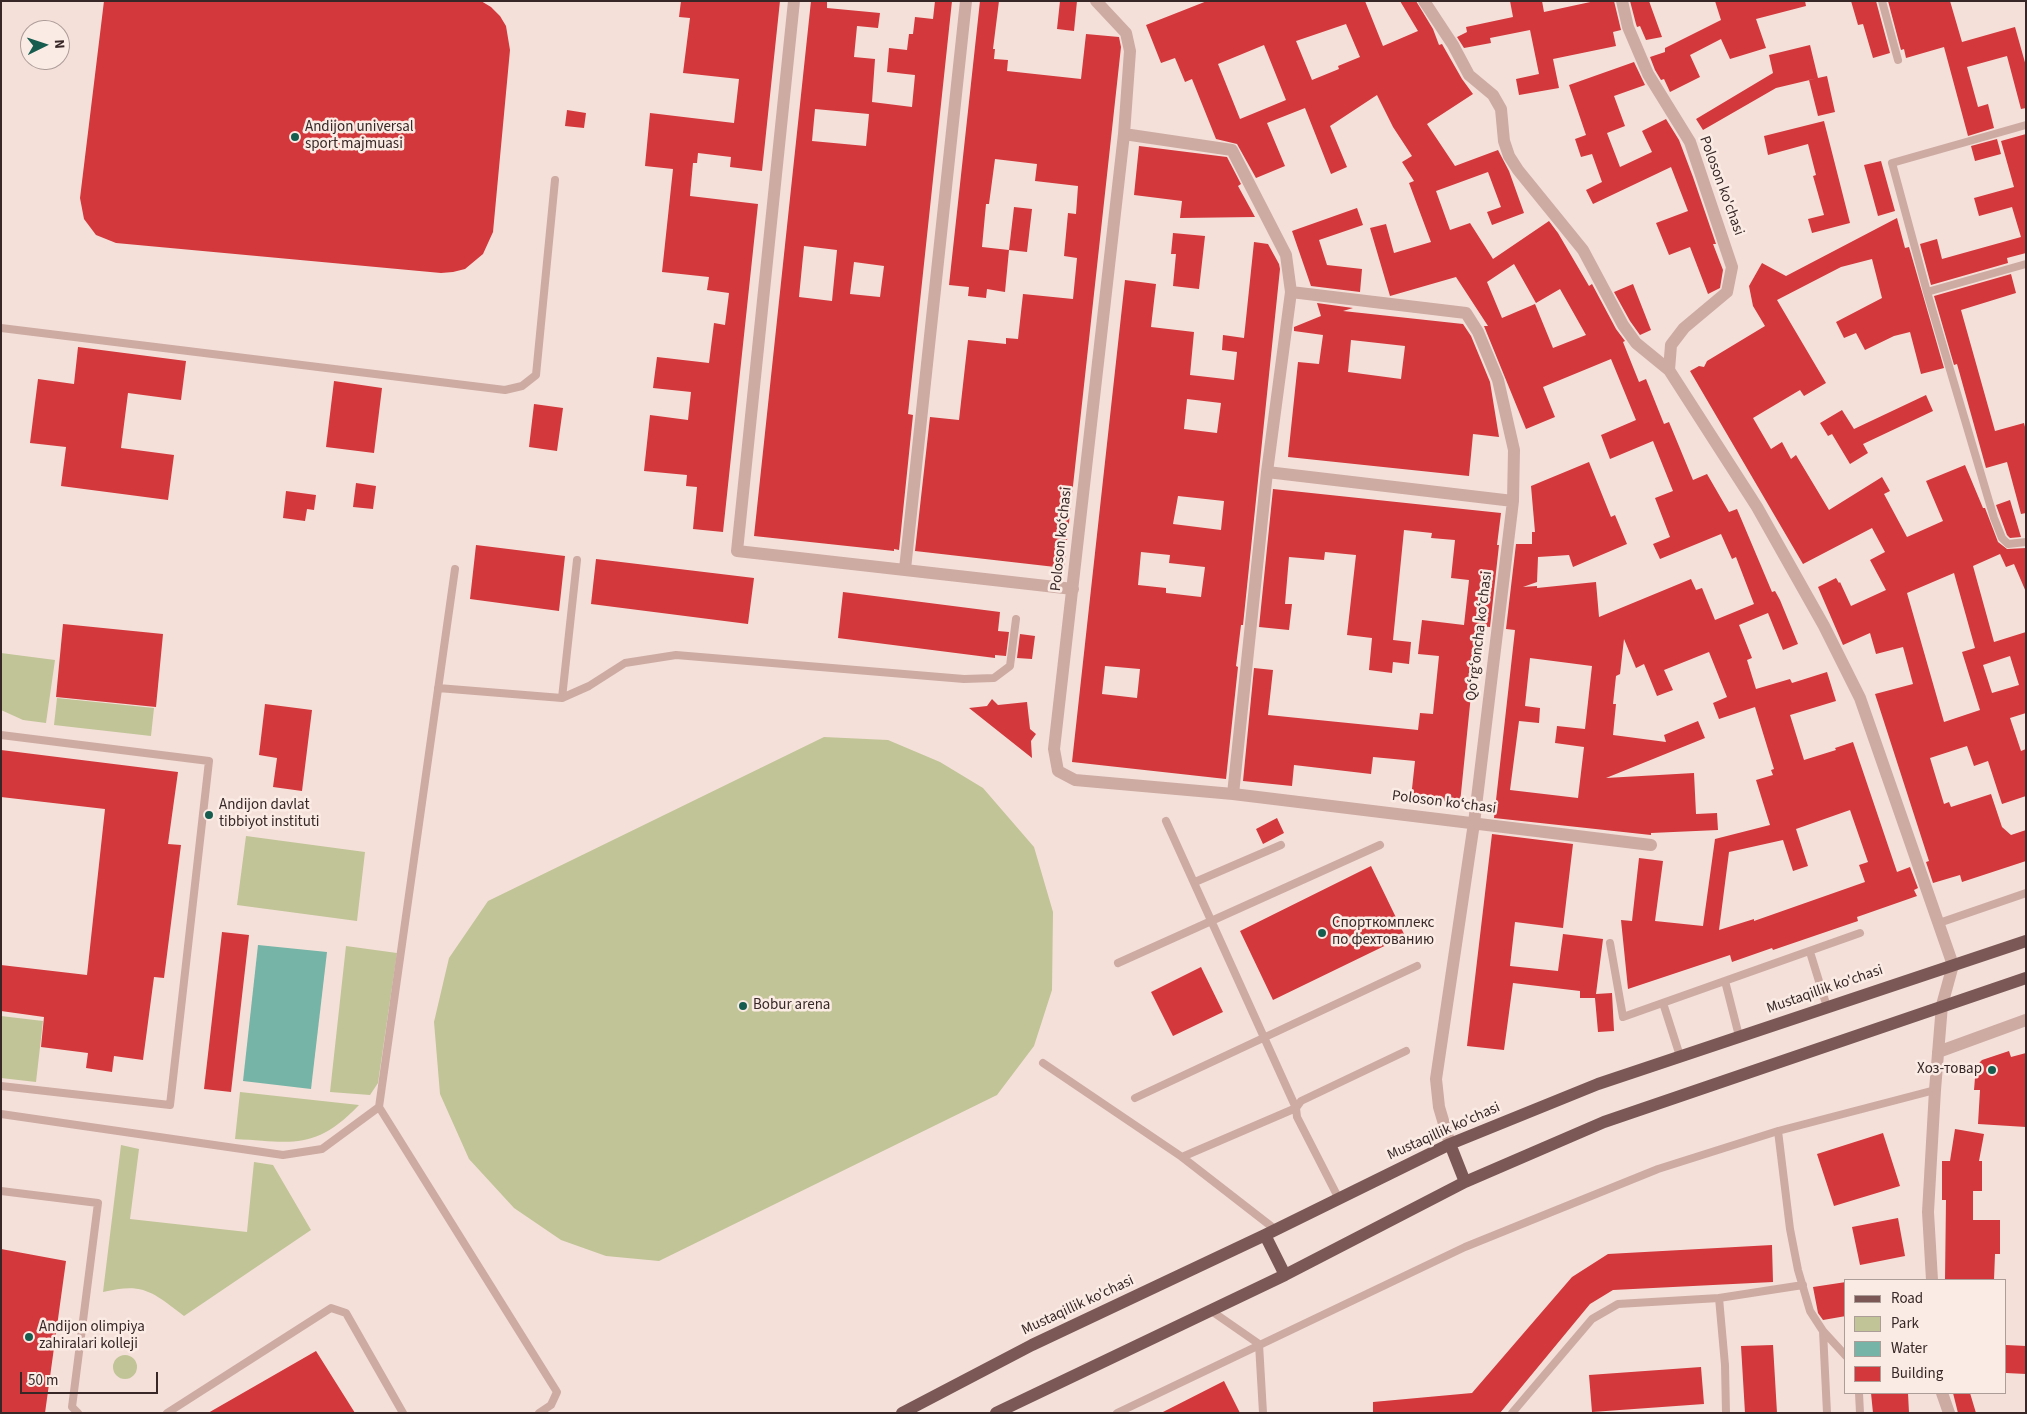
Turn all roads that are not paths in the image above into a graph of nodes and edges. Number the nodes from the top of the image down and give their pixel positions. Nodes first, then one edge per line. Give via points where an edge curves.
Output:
1 (794, 1) edge
2 (966, 1) edge
3 (1096, 1) edge
4 (1424, 1) edge
5 (1622, 1) edge
6 (1882, 1) edge
7 (1898, 60) dead end
8 (2026, 125) edge
9 (1124, 134) junction
10 (555, 180) dead end
11 (2026, 264) edge
12 (1291, 292) junction
13 (1927, 292) junction
14 (1, 328) edge
15 (1669, 370) junction
16 (1267, 472) junction
17 (1513, 501) junction
18 (2026, 542) edge
19 (577, 560) dead end
20 (905, 568) junction
21 (456, 569) dead end
22 (1073, 589) junction
23 (1016, 619) dead end
24 (438, 688) junction
25 (562, 698) junction
26 (1, 735) edge
27 (1234, 794) junction
28 (1166, 821) dead end
29 (1474, 823) junction
30 (1280, 845) dead end
31 (1380, 845) dead end
32 (1651, 845) dead end
33 (1195, 882) junction
34 (2026, 893) edge
35 (1212, 920) junction
36 (1939, 923) junction
37 (1860, 933) dead end
38 (2026, 941) edge
39 (1610, 943) dead end
40 (1810, 952) junction
41 (1118, 963) dead end
42 (1952, 965) junction
43 (1417, 966) dead end
44 (2026, 978) edge
45 (1725, 981) junction
46 (1663, 1003) junction
47 (1942, 1006) junction
48 (1826, 1007) junction
49 (2026, 1020) edge
50 (1739, 1036) junction
51 (1264, 1037) junction
52 (1406, 1051) dead end
53 (1938, 1052) junction
54 (1680, 1056) junction
55 (1043, 1063) dead end
56 (1, 1086) edge
57 (1935, 1090) junction
58 (1135, 1098) dead end
59 (379, 1107) junction
60 (1296, 1108) junction
61 (1, 1114) edge
62 (1778, 1131) junction
63 (1450, 1144) junction
64 (1182, 1157) junction
65 (1465, 1182) junction
66 (1, 1192) edge
67 (1339, 1199) junction
68 (1271, 1232) junction
69 (1285, 1275) junction
70 (1932, 1279) edge
71 (1803, 1286) junction
72 (1719, 1298) junction
73 (1210, 1310) junction
74 (1823, 1331) junction
75 (1259, 1344) junction
76 (1844, 1354) edge
77 (1859, 1394) edge
78 (1942, 1394) edge
79 (78, 1413) edge
80 (166, 1413) edge
81 (403, 1413) edge
82 (538, 1413) edge
83 (902, 1413) edge
84 (996, 1413) edge
85 (1117, 1413) edge
86 (1263, 1413) edge
87 (1512, 1413) edge
88 (1726, 1413) edge
89 (1827, 1413) edge
90 (1860, 1413) edge
91 (1949, 1413) edge

1 - 20 street via 737,551
2 - 20 street
3 - 9 street, Poloson koʻchasi via 1126,33 1130,51
4 - 15 street via 1469,75 1492,95 1501,110 1504,141 1518,170 1583,250 1636,343
5 - 15 street, Poloson ko'chasi via 1628,27 1648,74 1690,142 1732,267 1727,292 1684,328 1672,345
6 - 7 lane
8 - 13 lane via 1892,163
9 - 12 street via 1232,150 1286,255
9 - 22 street, Poloson koʻchasi
10 - 14 lane via 536,375 522,386 504,390
11 - 13 lane
12 - 16 street
12 - 17 street, Qoʻrgʻoncha koʻchasi via 1466,313 1478,332 1498,380 1514,450
13 - 18 lane via 1994,518 2008,544
15 - 36 street via 1757,507 1856,690
16 - 17 street
16 - 27 street
17 - 29 street, Qoʻrgʻoncha koʻchasi
19 - 25 lane
20 - 22 street
21 - 24 lane
22 - 27 street, Poloson koʻchasi via 1054,749 1058,771 1075,780
23 - 25 lane via 1010,666 994,678 964,679 676,655 625,663 589,686
24 - 25 lane
24 - 59 lane
26 - 56 lane via 209,760 170,1105
27 - 29 street, Poloson koʻchasi
28 - 33 lane
29 - 32 street, Poloson koʻchasi
29 - 63 street, Qoʻrgʻoncha koʻchasi via 1436,1079 1436,1094
30 - 33 lane
31 - 35 lane
33 - 35 lane
34 - 36 lane
35 - 41 lane
35 - 51 lane
36 - 42 street
37 - 40 lane
38 - 42 main road, Mustaqillik ko'chasi
39 - 46 lane via 1624,1017
40 - 45 lane
40 - 48 lane
42 - 47 street
42 - 48 main road, Mustaqillik ko'chasi
43 - 51 lane
44 - 47 main road
45 - 46 lane
45 - 50 lane
46 - 54 lane
47 - 53 street
47 - 65 main road via 1604,1122
48 - 50 main road, Mustaqillik ko'chasi
49 - 53 street
50 - 54 main road, Mustaqillik ko'chasi
51 - 58 lane
51 - 60 lane
52 - 60 lane via 1301,1101
53 - 57 street
54 - 63 main road, Mustaqillik ko'chasi via 1598,1084
55 - 64 lane
57 - 62 lane
57 - 70 street via 1928,1212
59 - 61 lane via 322,1149 283,1155
59 - 82 lane via 557,1392 551,1405
60 - 64 lane
60 - 67 lane via 1297,1117
62 - 71 lane via 1790,1229
62 - 75 lane via 1658,1169 1465,1247
63 - 65 main road
63 - 67 main road, Mustaqillik ko'chasi
64 - 68 lane
65 - 69 main road
66 - 79 lane via 98,1203 72,1407
67 - 68 main road, Mustaqillik ko'chasi
68 - 69 main road
68 - 83 main road, Mustaqillik ko'chasi via 1032,1345
69 - 73 main road
71 - 72 lane
71 - 74 lane via 1810,1311
72 - 87 lane via 1618,1304 1592,1319
72 - 88 lane
73 - 75 lane
73 - 84 main road
74 - 76 lane
74 - 89 lane
75 - 85 lane
75 - 86 lane
77 - 90 lane
78 - 91 street
80 - 81 lane via 331,1308 346,1313

